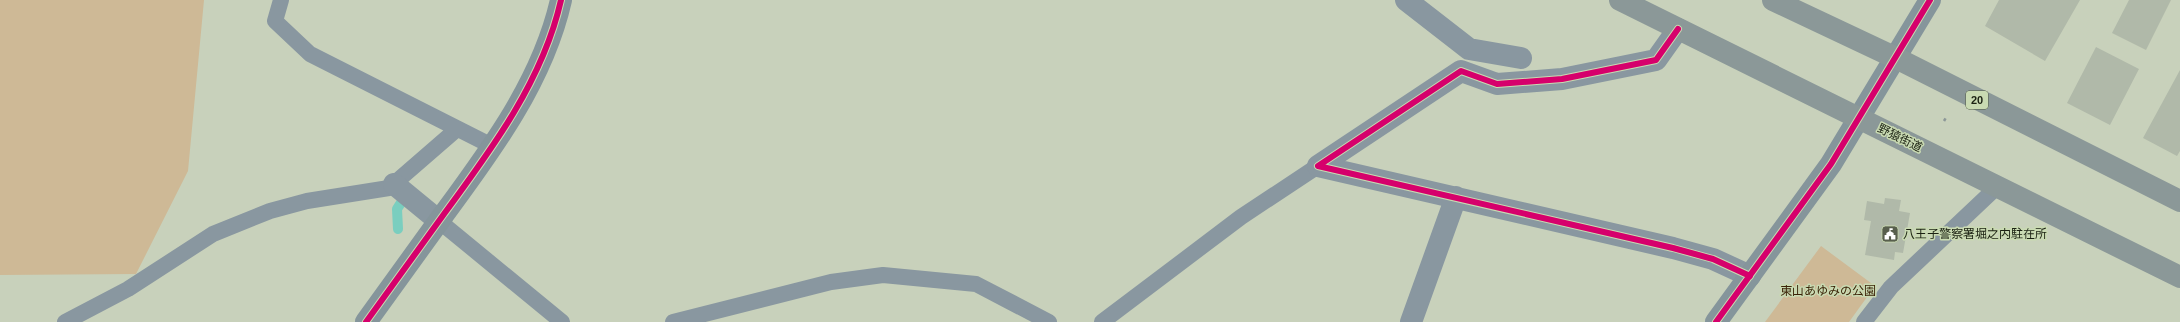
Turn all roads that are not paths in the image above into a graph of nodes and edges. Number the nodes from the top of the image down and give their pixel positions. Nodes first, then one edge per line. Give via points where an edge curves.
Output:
1 (281, 0) edge
2 (561, 0) edge
3 (1406, 0) edge
4 (1620, 0) edge
5 (1773, 0) edge
6 (1930, 0) edge
7 (1678, 29) junction
8 (1521, 58) dead end
9 (1896, 58) junction
10 (1860, 118) junction
11 (458, 129) junction
12 (492, 146) junction
13 (1318, 166) junction
14 (394, 184) junction
15 (1998, 186) junction
16 (1456, 197) junction
17 (2180, 201) edge
18 (439, 221) junction
19 (1750, 276) junction
20 (2180, 277) edge
21 (65, 322) edge
22 (366, 322) edge
23 (562, 322) edge
24 (673, 322) edge
25 (1049, 322) edge
26 (1102, 322) edge
27 (1411, 322) edge
28 (1716, 322) edge
29 (1864, 322) edge

1 - 11 lane via 275,21 310,54
2 - 12 street via 554,29 521,100
3 - 8 street via 1469,49
4 - 7 main road, 野猿街道
5 - 9 main road, 20
6 - 9 street
7 - 10 main road, 野猿街道
7 - 13 street via 1656,60 1562,80 1497,84 1461,71
9 - 10 street
9 - 17 main road, 20
10 - 15 main road, 野猿街道
10 - 19 street via 1809,196
11 - 12 lane
11 - 14 lane
12 - 18 street
13 - 16 street
13 - 26 lane via 1240,218
14 - 18 street
14 - 21 lane via 389,188 270,211 213,234 128,289
15 - 20 main road, 野猿街道
15 - 29 lane via 1891,287
16 - 19 street via 1673,248 1713,259
16 - 27 street
18 - 22 street
18 - 23 lane
19 - 28 street
24 - 25 lane via 831,282 883,275 976,284

